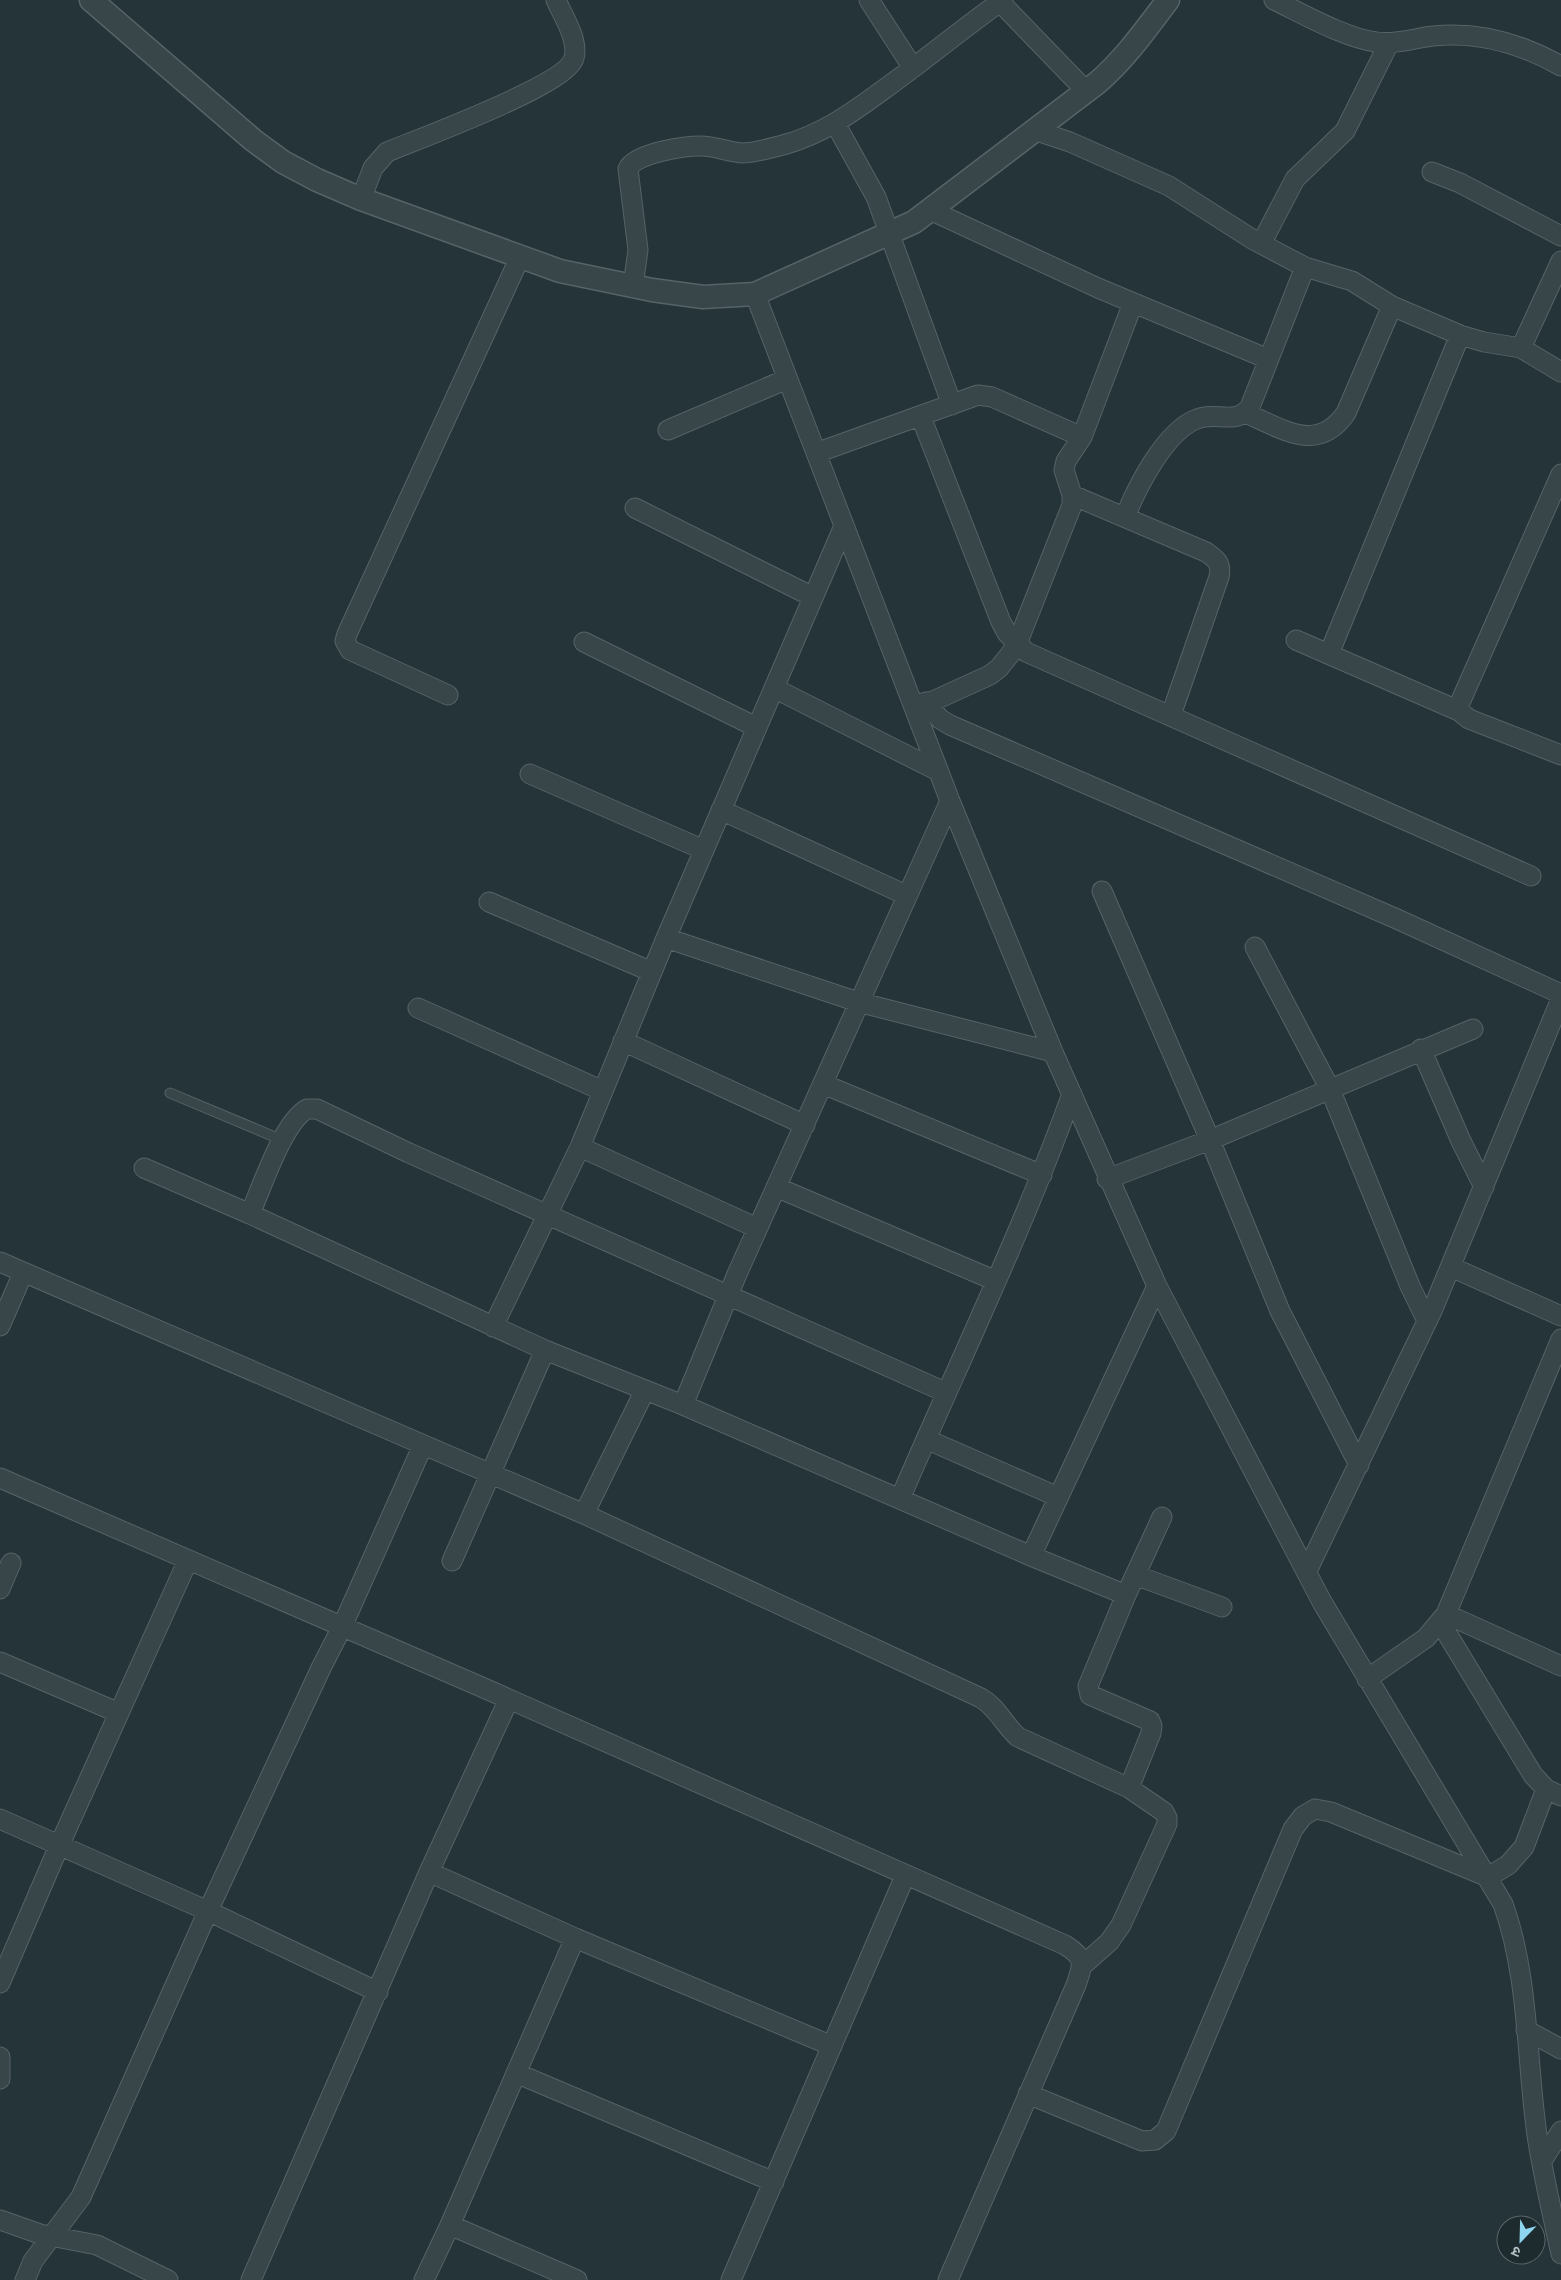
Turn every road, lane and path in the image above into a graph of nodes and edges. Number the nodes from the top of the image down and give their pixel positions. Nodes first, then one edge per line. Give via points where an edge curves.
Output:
1 (91, 0) edge
2 (556, 0) edge
3 (869, 0) edge
4 (1168, 0) edge
5 (1274, 0) edge
6 (1002, 1) edge
7 (1389, 43) junction
8 (1561, 66) edge
9 (913, 68) junction
10 (1087, 92) junction
11 (835, 123) junction
12 (1034, 130) junction
13 (1432, 172) dead end
14 (361, 199) junction
15 (930, 210) junction
16 (890, 233) junction
17 (1561, 236) edge
18 (1261, 244) junction
19 (520, 258) junction
20 (1561, 261) edge
21 (1304, 268) junction
22 (632, 286) junction
23 (755, 294) junction
24 (1132, 303) junction
25 (1392, 306) junction
26 (1460, 335) junction
27 (1521, 348) junction
28 (1268, 358) junction
29 (1561, 372) edge
30 (787, 379) junction
31 (952, 405) junction
32 (1246, 413) junction
33 (920, 417) junction
34 (668, 430) dead end
35 (1082, 436) junction
36 (816, 453) junction
37 (1561, 474) edge
38 (1072, 495) junction
39 (1556, 497) edge
40 (635, 508) dead end
41 (1125, 517) junction
42 (844, 526) junction
43 (813, 597) junction
44 (1296, 640) dead end
45 (584, 642) dead end
46 (1017, 644) junction
47 (1329, 654) junction
48 (774, 688) junction
49 (448, 695) dead end
50 (920, 704) junction
51 (1459, 711) junction
52 (1171, 715) junction
53 (756, 727) junction
54 (1561, 755) edge
55 (938, 771) junction
56 (530, 774) dead end
57 (950, 801) junction
58 (721, 810) junction
59 (704, 850) junction
60 (1532, 876) dead end
61 (1102, 891) dead end
62 (906, 895) junction
63 (489, 902) dead end
64 (666, 938) junction
65 (1255, 947) dead end
66 (652, 972) junction
67 (1561, 994) edge
68 (1561, 999) edge
69 (858, 1002) junction
70 (418, 1008) dead end
71 (1473, 1029) dead end
72 (624, 1041) junction
73 (1421, 1049) junction
74 (1053, 1052) junction
75 (823, 1084) junction
76 (1330, 1089) junction
77 (603, 1091) junction
78 (170, 1093) dead end
79 (1072, 1094) junction
80 (805, 1125) junction
81 (282, 1140) junction
82 (1210, 1140) junction
83 (580, 1147) junction
84 (144, 1168) dead end
85 (1042, 1175) junction
86 (1107, 1179) junction
87 (776, 1187) junction
88 (1484, 1187) junction
89 (250, 1214) junction
90 (548, 1215) junction
91 (757, 1228) junction
92 (0, 1262) edge
93 (1451, 1267) junction
94 (23, 1273) junction
95 (996, 1281) junction
96 (1157, 1286) junction
97 (729, 1296) junction
98 (1561, 1316) edge
99 (1427, 1322) junction
100 (0, 1326) edge
101 (493, 1327) junction
102 (1561, 1339) edge
103 (545, 1350) junction
104 (645, 1390) junction
105 (945, 1392) junction
106 (682, 1405) junction
107 (926, 1439) junction
108 (423, 1445) junction
109 (1359, 1465) junction
110 (489, 1472) junction
111 (0, 1478) edge
112 (1058, 1497) junction
113 (900, 1499) junction
114 (584, 1514) junction
115 (1162, 1517) dead end
116 (1031, 1556) junction
117 (188, 1560) junction
118 (452, 1562) dead end
119 (11, 1563) dead end
120 (1307, 1571) junction
121 (1136, 1574) junction
122 (0, 1589) edge
123 (1126, 1595) junction
124 (1222, 1608) dead end
125 (1443, 1618) junction
126 (342, 1627) junction
127 (0, 1662) edge
128 (1561, 1666) edge
129 (1367, 1679) junction
130 (509, 1699) junction
131 (119, 1713) junction
132 (1129, 1788) junction
133 (1554, 1792) edge
134 (0, 1819) edge
135 (59, 1846) junction
136 (430, 1872) junction
137 (905, 1876) junction
138 (1488, 1877) junction
139 (208, 1911) junction
140 (574, 1938) junction
141 (1082, 1966) junction
142 (0, 1983) edge
143 (378, 1992) junction
144 (1526, 2030) junction
145 (832, 2046) junction
146 (1561, 2049) edge
147 (0, 2057) edge
148 (516, 2073) junction
149 (0, 2079) edge
150 (1028, 2094) junction
151 (1561, 2131) edge
152 (1542, 2161) junction
153 (774, 2182) junction
154 (0, 2220) edge
155 (450, 2226) junction
156 (51, 2235) junction
157 (1561, 2254) edge
158 (25, 2280) edge
159 (168, 2280) edge
160 (251, 2280) edge
161 (424, 2280) edge
162 (577, 2280) edge
163 (731, 2280) edge
164 (948, 2280) edge

1 - 14 street via 253,140 283,162
2 - 14 street via 574,44 573,61 567,68 526,94 387,152 373,168
3 - 9 street
4 - 10 street via 1112,70
5 - 7 street via 1366,40
6 - 9 street
6 - 10 street
7 - 8 street via 1435,36 1474,36 1523,47
7 - 18 street via 1345,131 1295,179
9 - 11 street
10 - 12 street
11 - 16 street via 867,179
11 - 22 street via 802,140 757,151 692,147 662,152 631,164 628,169 638,250
12 - 15 street
12 - 18 street via 1080,146 1169,186
13 - 17 street via 1476,191
14 - 19 street
15 - 16 street
15 - 24 street
16 - 23 street
16 - 31 street
18 - 21 street
19 - 22 street via 560,272
19 - 49 street via 345,641 350,650
20 - 27 street
21 - 25 street via 1352,282
21 - 28 street
22 - 23 street via 703,297
23 - 30 street
24 - 28 street
24 - 35 street
25 - 26 street
25 - 32 street via 1346,413 1337,426 1326,433 1305,436
26 - 27 street
26 - 47 street
27 - 29 street
28 - 32 street
30 - 34 street
30 - 36 street
31 - 33 street
31 - 35 street via 978,395 992,397
32 - 41 street via 1237,418 1207,416 1185,425 1142,480
33 - 36 street
33 - 46 street via 1000,622
35 - 38 street via 1064,470
36 - 42 street
37 - 39 street
38 - 41 street
38 - 46 street via 1072,505
39 - 51 street
40 - 43 street
41 - 52 street via 1206,552 1218,560 1221,569
42 - 43 street
42 - 50 street
43 - 48 street
44 - 47 street
45 - 53 street
46 - 50 street via 990,675
46 - 52 street via 1036,658
47 - 51 street
48 - 53 street
48 - 55 street
50 - 55 street
50 - 67 street via 950,725
51 - 54 street via 1469,719
52 - 60 street
53 - 58 street
55 - 57 street
56 - 59 street
57 - 62 street
57 - 74 street
58 - 59 street
58 - 62 street
59 - 64 street
61 - 82 street
62 - 69 street
63 - 66 street
64 - 66 street
64 - 69 street
65 - 76 street
66 - 72 street
68 - 88 street
69 - 74 street
69 - 75 street
70 - 77 street
71 - 73 street
72 - 77 street
72 - 80 street
73 - 76 street
73 - 88 street
74 - 79 street
75 - 80 street
75 - 85 street
76 - 82 street
76 - 99 street
77 - 83 street
78 - 81 lane
79 - 85 street
79 - 86 street
80 - 87 street
81 - 89 street
81 - 90 street via 299,1113 316,1109
82 - 86 street
82 - 109 street via 1280,1312
83 - 90 street
83 - 91 street
84 - 89 street
85 - 95 street
86 - 96 street
87 - 91 street
87 - 95 street
88 - 93 street
89 - 101 street
90 - 97 street
90 - 101 street
91 - 97 street
92 - 94 street
93 - 98 street
93 - 99 street
94 - 100 street
94 - 108 street
95 - 105 street
96 - 112 street
96 - 120 street
97 - 105 street
97 - 106 street
99 - 109 street
101 - 103 street
102 - 125 street
103 - 104 street
103 - 110 street
104 - 106 street
104 - 114 street
105 - 107 street
106 - 113 street
107 - 112 street
107 - 113 street
108 - 110 street
108 - 126 street
109 - 120 street
110 - 114 street
110 - 118 street
111 - 117 street
112 - 116 street
113 - 116 street
114 - 132 street via 982,1698 992,1705 1018,1737
115 - 121 street
116 - 123 street
117 - 126 street
117 - 131 street
119 - 122 street
120 - 129 street
121 - 123 street
121 - 124 street
123 - 132 street via 1088,1691 1150,1720 1151,1732
125 - 128 street
125 - 129 street via 1426,1638
125 - 133 street via 1533,1775
126 - 130 street
126 - 139 street
127 - 131 street
129 - 138 street
130 - 136 street
130 - 137 street
131 - 135 street
132 - 141 street via 1164,1812 1167,1824 1121,1925 1109,1942
133 - 138 street via 1517,1857
134 - 135 street
135 - 139 street
135 - 142 street
136 - 140 street
136 - 143 street
137 - 141 street via 1065,1945 1078,1953
137 - 145 street
138 - 144 street via 1511,1927
138 - 150 street via 1331,1812 1315,1809 1303,1816 1293,1829 1166,2131 1155,2140 1142,2140
139 - 143 street
139 - 156 street via 81,2197
140 - 145 street
140 - 148 street
141 - 150 street
143 - 160 street
144 - 146 street
144 - 152 street
145 - 153 street
147 - 149 street
148 - 153 street
148 - 155 street
150 - 164 street
151 - 152 street
152 - 157 street
153 - 163 street
154 - 156 street
155 - 161 street
155 - 162 street
156 - 158 street via 33,2261
156 - 159 street via 97,2245

